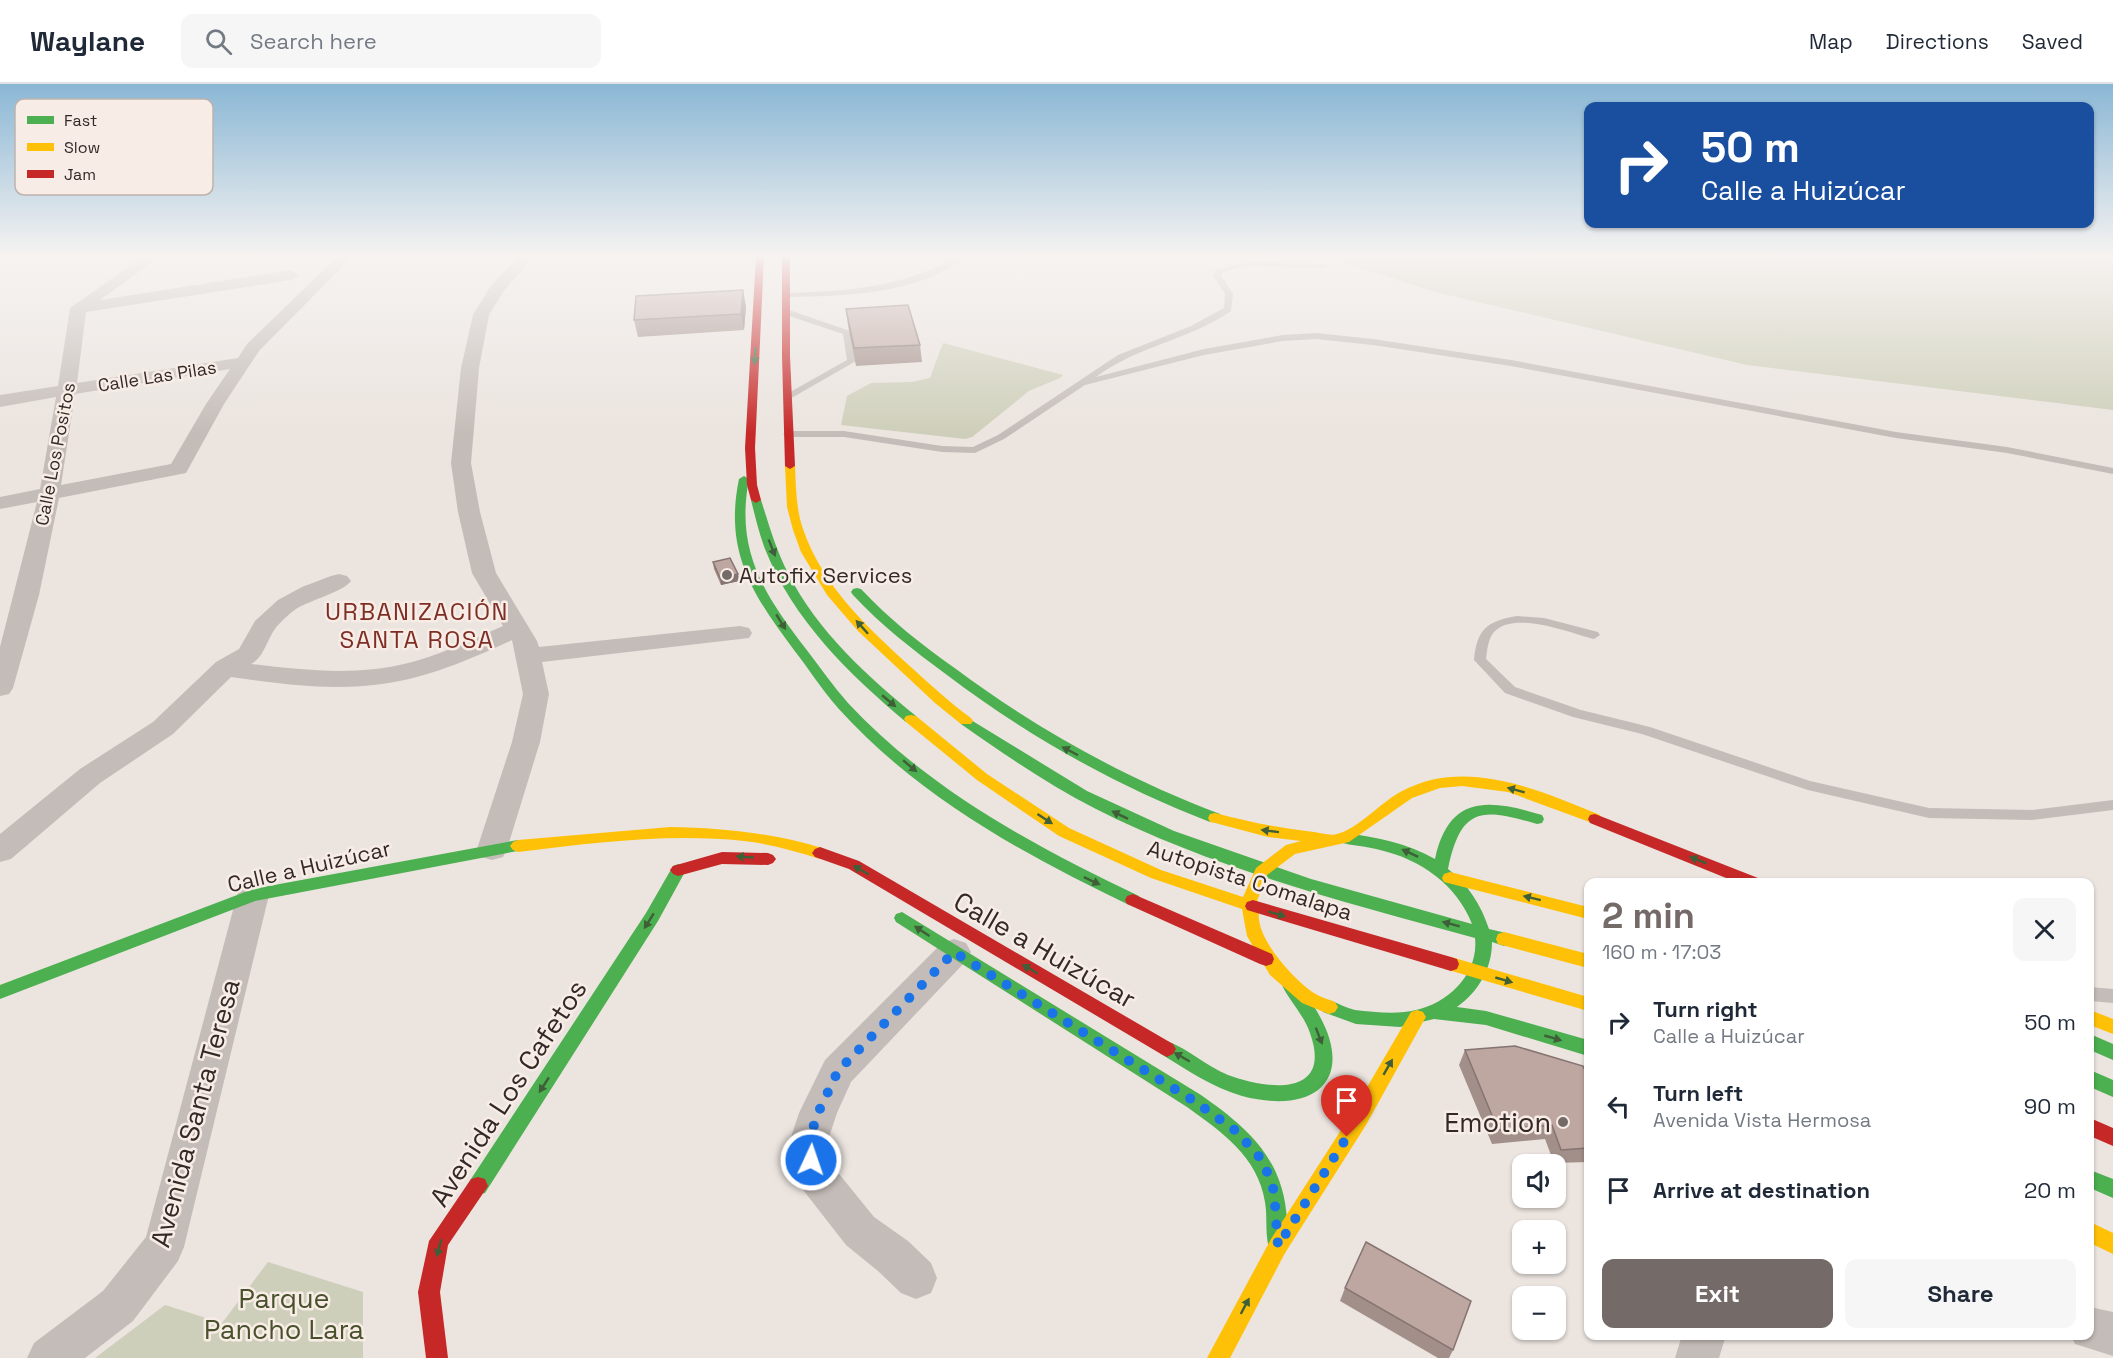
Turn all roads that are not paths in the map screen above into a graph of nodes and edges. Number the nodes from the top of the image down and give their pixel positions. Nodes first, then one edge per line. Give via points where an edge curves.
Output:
1 (77, 315) edge
2 (286, 315) edge
3 (481, 315) edge
4 (757, 315) edge
5 (786, 315) edge
6 (796, 315) edge
7 (1218, 315) edge
8 (243, 362) junction
9 (1110, 362) junction
10 (1132, 372) junction
11 (1082, 383) junction
12 (68, 390) junction
13 (788, 397) junction
14 (0, 401) edge
15 (789, 434) junction
16 (750, 448) junction
17 (2113, 471) edge
18 (803, 478) dead end
19 (49, 494) junction
20 (0, 503) edge
21 (847, 579) dead end
22 (339, 581) dead end
23 (516, 629) junction
24 (740, 633) dead end
25 (1594, 635) dead end
26 (6, 652) edge
27 (529, 656) junction
28 (225, 668) junction
29 (0, 688) edge
30 (2113, 805) edge
31 (1545, 822) dead end
32 (640, 832) junction
33 (766, 838) junction
34 (1344, 838) junction
35 (1328, 839) junction
36 (664, 847) dead end
37 (492, 849) junction
38 (0, 851) edge
39 (702, 861) junction
40 (779, 861) dead end
41 (1445, 874) junction
42 (1742, 878) edge
43 (253, 895) junction
44 (1584, 912) edge
45 (894, 913) dead end
46 (954, 952) junction
47 (1266, 959) junction
48 (1584, 960) edge
49 (1290, 985) junction
50 (0, 992) edge
51 (2094, 994) edge
52 (2113, 996) edge
53 (1584, 1003) edge
54 (1434, 1012) junction
55 (1417, 1017) junction
56 (2094, 1019) edge
57 (2113, 1027) edge
58 (2094, 1044) edge
59 (1584, 1047) edge
60 (2113, 1052) edge
61 (2094, 1080) edge
62 (2113, 1089) edge
63 (2094, 1128) edge
64 (2113, 1137) edge
65 (2094, 1181) edge
66 (2113, 1189) edge
67 (2094, 1234) edge
68 (2113, 1244) edge
69 (1278, 1246) junction
70 (916, 1278) dead end
71 (2094, 1330) edge
72 (2113, 1334) edge
73 (1702, 1340) edge
74 (442, 1350) edge
75 (49, 1358) edge
76 (1218, 1358) edge
77 (1697, 1358) edge

1 - 12 street, Calle Los Positos
2 - 8 street
3 - 23 street via 470,368 461,462 484,573
4 -> 16 main road, Autopista Comalapa
5 - 13 main road, Autopista Comalapa
6 - 13 lane via 847,333 852,362
7 - 9 lane
8 - 12 street, Calle Las Pilas
8 - 19 street via 182,466
9 - 10 lane
9 - 11 lane
10 - 11 lane
10 - 17 lane via 1204,352 1316,336 1511,363
11 - 15 lane via 975,450 942,449 844,434
12 - 14 street, Calle Las Pilas
12 - 19 street, Calle Los Positos
13 - 15 main road, Autopista Comalapa
15 - 18 main road
48 -> 15 main road, Autopista Comalapa via 1326,890 1203,851 1105,808 1018,758 914,681 864,629 812,563 799,537 792,504
16 -> 47 main road via 739,507 746,558 791,638 839,701 913,769 1003,833 1093,881
16 -> 53 main road, Autopista Comalapa via 752,485 771,549 814,622 846,661 885,698 982,777 1034,812 1088,844 1221,897
19 - 20 street
19 - 26 street, Calle Los Positos
35 -> 21 main road via 1260,830 1132,785 1042,736 973,691 864,601
22 - 28 street via 286,605 264,626 249,654
23 - 27 street
23 - 28 street via 457,656 402,672 351,678 286,677
24 - 27 street
25 - 30 lane via 1558,625 1512,621 1492,627 1483,641 1480,660 1510,690 1578,714 1645,730 1808,785 1929,813 2032,815
26 - 29 street, Calle Los Positos
27 - 37 street via 536,694 526,742
28 - 38 street via 163,728 90,776
31 - 41 main road via 1498,807 1470,811 1446,834
32 - 33 main road, Calle a Huizúcar
32 - 36 main road
32 - 37 main road, Calle a Huizúcar
33 - 39 main road via 744,840
49 -> 33 main road, Calle a Huizúcar via 1320,1035 1324,1071 1315,1084 1289,1095 1242,1087 1221,1080 854,865 803,846
34 - 35 main road
41 -> 34 main road via 1394,846
42 -> 34 main road via 1533,795 1495,784 1458,782 1421,789
35 - 47 main road via 1298,846 1273,860 1251,892 1252,932
37 - 43 main road, Calle a Huizúcar
40 -> 39 main road via 738,856
39 -> 74 main road, Avenida Los Cafetos via 675,864 640,937 439,1241 429,1292
44 -> 41 main road
41 - 54 main road via 1479,917 1485,945 1480,973 1473,985 1450,1005
43 - 50 main road, Calle a Huizúcar
43 - 75 street, Avenida Santa Teresa via 164,1247 118,1306
46 -> 45 main road, Calle a Huizúcar
46 - 69 main road, Calle a Huizúcar via 1236,1131 1263,1161 1274,1191
46 - 70 street via 838,1071 807,1146 814,1173 860,1231
47 - 49 main road
49 - 55 main road via 1341,1012 1380,1019
51 - 52 lane
54 - 55 main road
54 -> 59 main road via 1486,1018
69 -> 55 main road via 1359,1119
56 - 57 main road
58 - 60 main road
61 - 62 main road
63 - 64 main road
65 - 66 main road
67 - 68 main road
76 -> 69 main road
71 - 72 street
73 - 77 street

